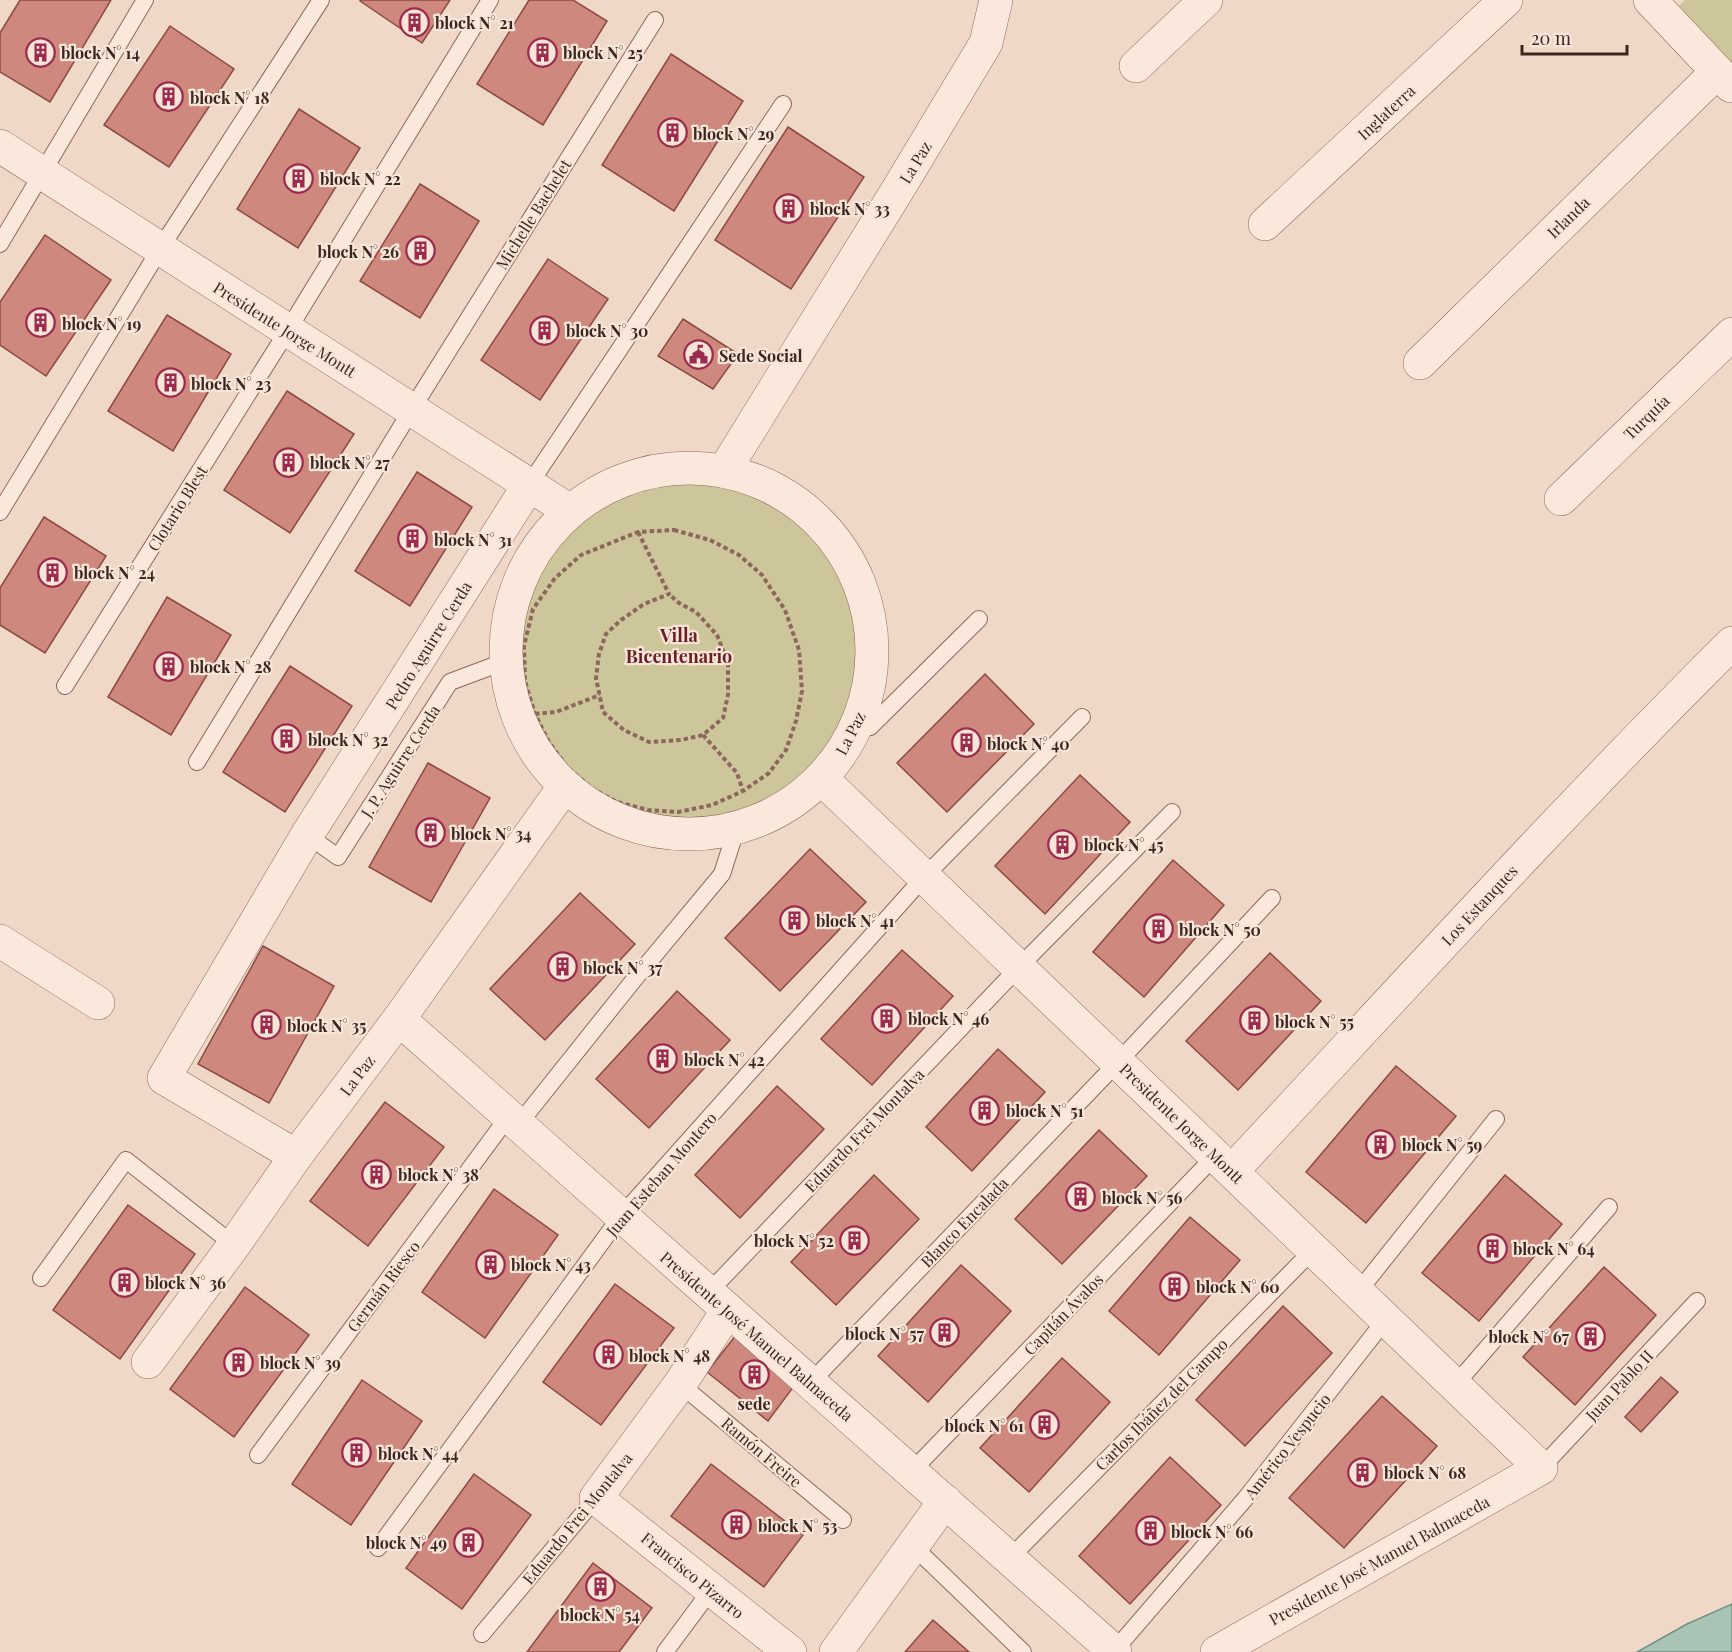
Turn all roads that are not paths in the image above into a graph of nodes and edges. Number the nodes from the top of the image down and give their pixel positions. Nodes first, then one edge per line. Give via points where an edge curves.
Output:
1 (146, 0) edge
2 (321, 0) edge
3 (490, 0) edge
4 (996, 0) edge
5 (1206, 0) edge
6 (1506, 0) edge
7 (1650, 0) edge
8 (655, 20) dead end
9 (1136, 66) dead end
10 (1724, 80) edge
11 (783, 104) dead end
12 (0, 146) edge
13 (43, 174) junction
14 (1265, 224) dead end
15 (0, 244) edge
16 (160, 249) junction
17 (288, 330) junction
18 (1732, 334) edge
19 (1420, 363) dead end
20 (412, 410) junction
21 (724, 471) junction
22 (529, 485) junction
23 (1561, 499) dead end
24 (570, 511) junction
25 (0, 512) edge
26 (979, 619) dead end
27 (1732, 644) edge
28 (506, 661) junction
29 (65, 686) dead end
30 (1082, 717) dead end
31 (852, 730) junction
32 (197, 762) dead end
33 (822, 779) junction
34 (564, 787) junction
35 (1172, 812) dead end
36 (736, 830) junction
37 (308, 835) junction
38 (925, 876) junction
39 (1272, 898) dead end
40 (0, 941) edge
41 (1019, 967) junction
42 (98, 1004) dead end
43 (399, 1019) junction
44 (1118, 1062) junction
45 (1496, 1119) dead end
46 (513, 1121) junction
47 (296, 1156) junction
48 (1223, 1163) junction
49 (1609, 1207) dead end
50 (621, 1216) junction
51 (234, 1245) junction
52 (1313, 1250) junction
53 (41, 1278) dead end
54 (1358, 1292) junction
55 (718, 1301) junction
56 (1697, 1301) dead end
57 (1386, 1319) junction
58 (148, 1362) dead end
59 (810, 1383) junction
60 (680, 1384) junction
61 (1455, 1385) junction
62 (258, 1455) dead end
63 (1541, 1468) junction
64 (911, 1472) junction
65 (596, 1498) junction
66 (945, 1501) junction
67 (843, 1520) dead end
68 (913, 1546) junction
69 (378, 1548) dead end
70 (1009, 1558) junction
71 (711, 1590) junction
72 (482, 1634) dead end
73 (1115, 1651) edge
74 (665, 1652) edge
75 (790, 1652) edge
76 (836, 1652) edge
77 (1023, 1652) edge
78 (1217, 1652) edge

1 - 13 lane
2 - 16 lane
3 - 17 lane, Clotario Blest
4 - 21 street, La Paz via 986,43
5 - 9 street
6 - 14 street, Inglaterra
7 - 10 street
8 - 20 lane, Michelle Bachelet
10 - 19 street, Irlanda
11 - 22 lane
12 - 13 street, Presidente Jorge Montt
13 - 15 lane
13 - 16 street, Presidente Jorge Montt
16 - 17 street, Presidente Jorge Montt
16 - 25 lane
17 - 20 street, Presidente Jorge Montt
17 - 29 lane, Clotario Blest
18 - 23 street, Turquía
20 - 22 street, Presidente Jorge Montt
20 - 32 lane, Michelle Bachelet
21 - 24 street, La Paz via 683,467 642,473 604,488
21 - 31 street, La Paz via 781,492 828,531 860,584 872,644 865,705
22 - 24 street, Presidente Jorge Montt
22 - 37 street, Pedro Aguirre Cerda
24 - 28 street, La Paz via 533,553 511,605
26 - 31 lane via 870,727
27 - 48 street, Los Estanques
28 - 34 street, La Paz via 514,708 534,751
28 - 37 lane, J. P. Aguirre Cerda via 450,682 339,857
30 - 38 lane, Juan Esteban Montero
31 - 33 street, La Paz
33 - 36 street, La Paz via 791,804
33 - 38 street, Presidente Jorge Montt
34 - 36 street, La Paz via 615,820 675,835
34 - 43 street, La Paz
35 - 41 lane, Eduardo Frei Montalva
36 - 46 lane, Germán Riesco via 722,874
37 - 47 street, Pedro Aguirre Cerda via 164,1078
38 - 41 street, Presidente Jorge Montt
38 - 50 lane, Juan Esteban Montero
39 - 44 lane, Blanco Encalada
40 - 42 street
41 - 44 street, Presidente Jorge Montt
41 - 55 lane, Eduardo Frei Montalva
43 - 46 street, Presidente José Manuel Balmaceda
43 - 47 street, La Paz
44 - 48 street, Presidente Jorge Montt
44 - 59 lane, Blanco Encalada
45 - 54 lane
46 - 50 street, Presidente José Manuel Balmaceda
46 - 62 lane, Germán Riesco
47 - 51 street, La Paz
48 - 52 street, Presidente Jorge Montt
48 - 64 lane, Capitán Ávalos
49 - 61 lane
50 - 55 street, Presidente José Manuel Balmaceda
50 - 69 lane, Juan Esteban Montero
51 - 53 lane via 126,1160
51 - 58 street, La Paz
52 - 54 street, Presidente Jorge Montt
52 - 70 lane, Carlos Ibáñez del Campo
54 - 57 street, Presidente Jorge Montt
55 - 59 street, Presidente José Manuel Balmaceda
55 - 60 street, Eduardo Frei Montalva
56 - 63 lane, Juan Pablo II
57 - 61 street, Presidente Jorge Montt
57 - 73 lane, Américo Vespucio via 1245,1499
59 - 64 street, Presidente José Manuel Balmaceda
60 - 65 street, Eduardo Frei Montalva
60 - 67 lane, Ramón Freire
61 - 63 street, Presidente Jorge Montt
63 - 78 street, Presidente José Manuel Balmaceda
64 - 66 street, Presidente José Manuel Balmaceda
65 - 71 street, Francisco Pizarro
65 - 72 lane, Eduardo Frei Montalva
66 - 68 street
66 - 70 street, Presidente José Manuel Balmaceda
68 - 76 street
68 - 77 lane
70 - 73 street, Presidente José Manuel Balmaceda
71 - 74 lane
71 - 75 street, Francisco Pizarro

